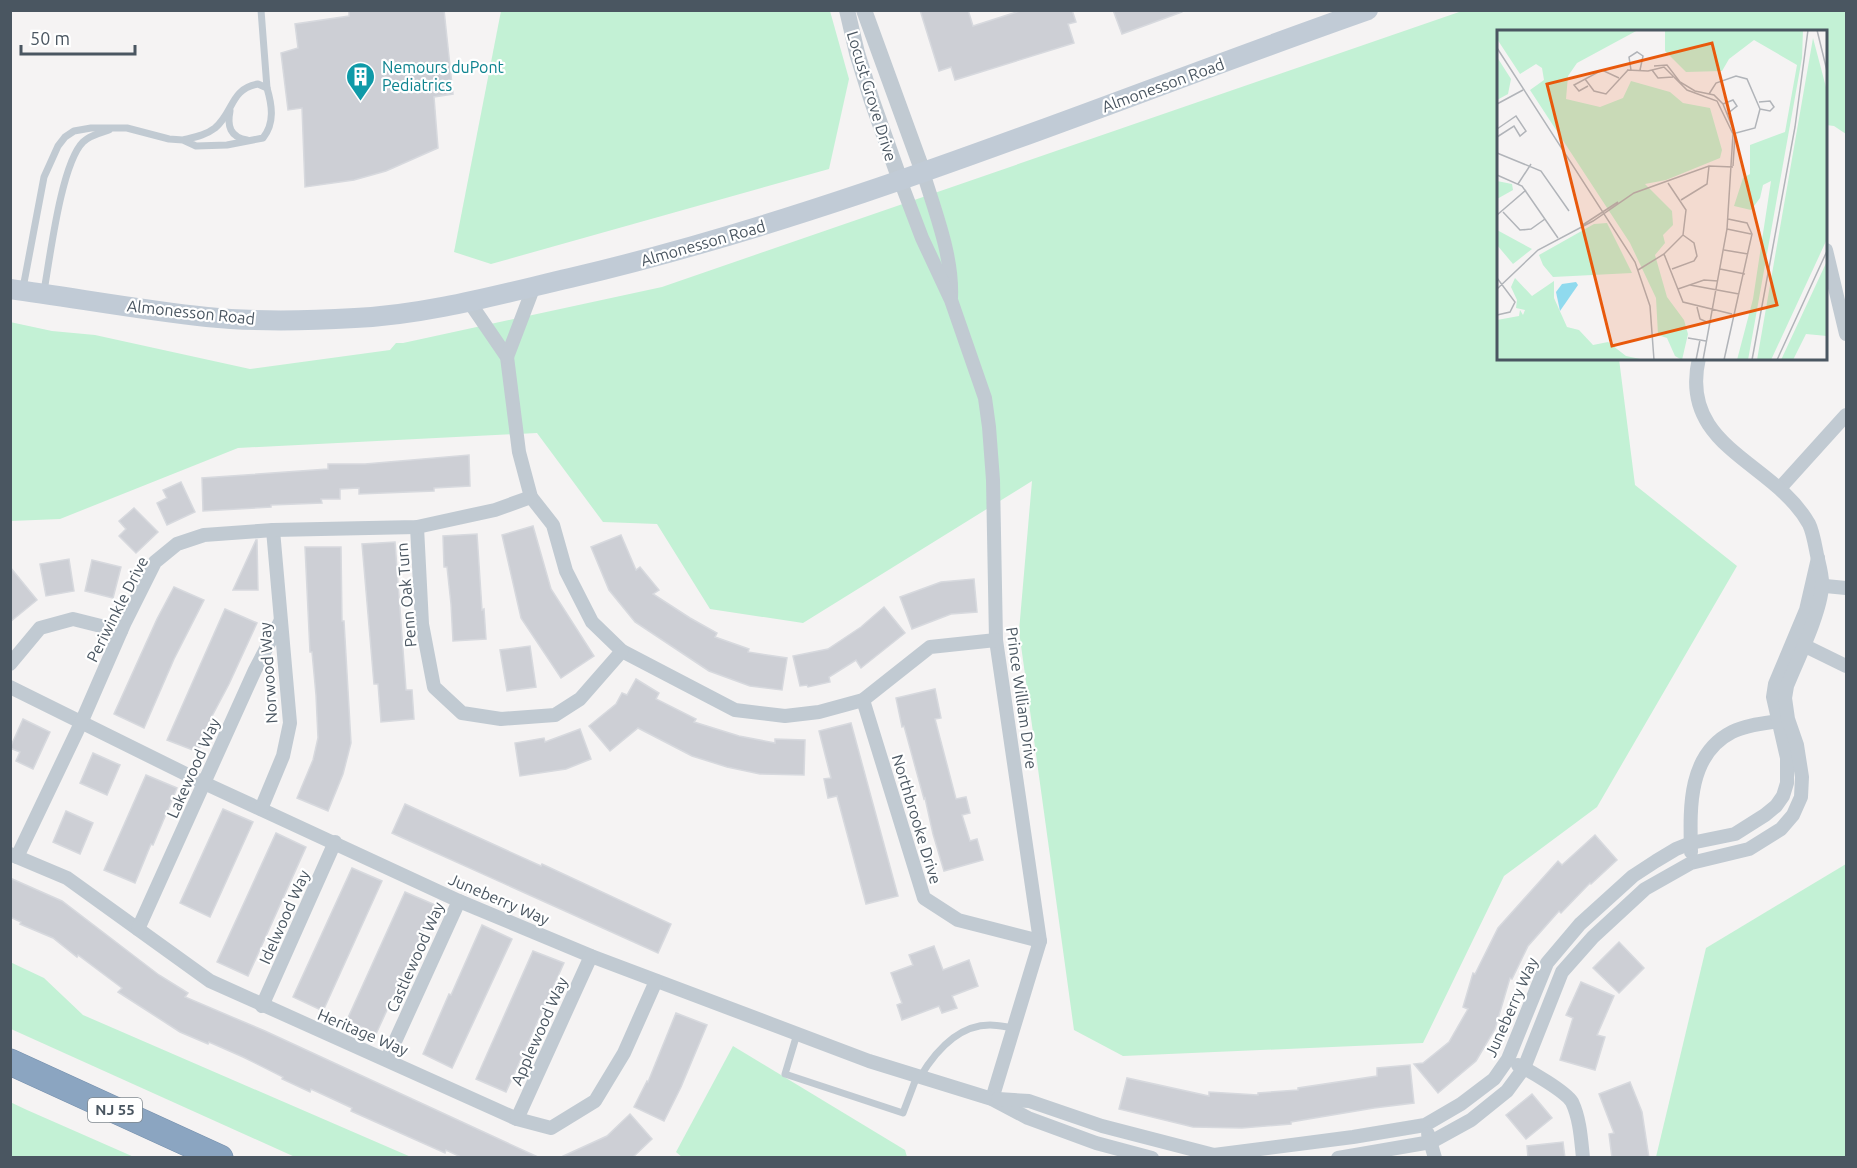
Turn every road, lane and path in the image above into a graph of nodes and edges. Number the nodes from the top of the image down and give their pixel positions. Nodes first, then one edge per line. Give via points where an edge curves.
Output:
1 (261, 10) edge
2 (847, 10) edge
3 (864, 10) edge
4 (1368, 10) edge
5 (267, 88) junction
6 (231, 106) junction
7 (118, 128) junction
8 (183, 140) junction
9 (252, 141) junction
10 (923, 172) junction
11 (900, 180) junction
12 (1827, 261) edge
13 (534, 286) junction
14 (17, 290) edge
15 (44, 294) junction
16 (468, 300) junction
17 (951, 300) junction
18 (1846, 334) edge
19 (507, 357) junction
20 (1698, 360) edge
21 (1846, 415) edge
22 (1780, 488) junction
23 (531, 496) junction
24 (417, 527) junction
25 (273, 530) junction
26 (1817, 585) junction
27 (1846, 588) edge
28 (280, 622) junction
29 (121, 632) junction
30 (996, 640) junction
31 (1799, 643) junction
32 (622, 651) junction
33 (10, 664) edge
34 (1846, 666) edge
35 (10, 687) edge
36 (863, 700) junction
37 (1783, 720) junction
38 (81, 723) junction
39 (204, 783) junction
40 (261, 809) junction
41 (335, 842) junction
42 (1691, 843) junction
43 (14, 856) edge
44 (1691, 863) junction
45 (1608, 898) junction
46 (459, 901) junction
47 (1619, 912) junction
48 (138, 929) junction
49 (1040, 941) junction
50 (591, 956) junction
51 (1547, 963) junction
52 (1562, 972) junction
53 (656, 981) junction
54 (262, 1006) junction
55 (1014, 1028) junction
56 (797, 1034) junction
57 (387, 1059) junction
58 (1508, 1059) junction
59 (10, 1062) edge
60 (1524, 1068) junction
61 (918, 1076) junction
62 (992, 1099) junction
63 (517, 1119) junction
64 (1425, 1125) junction
65 (1102, 1126) junction
66 (1353, 1137) junction
67 (1431, 1142) junction
68 (1096, 1143) junction
69 (1214, 1156) edge
70 (1357, 1156) edge
71 (220, 1158) edge
72 (1152, 1158) edge
73 (1338, 1158) edge
74 (1435, 1158) edge
75 (1583, 1158) edge

1 - 5 lane
2 - 11 street, Locust Grove Drive via 857,54
3 - 10 street, Locust Grove Drive
4 - 10 main road, Almonesson Road
5 - 6 lane via 258,84 244,89
5 - 9 lane via 272,109 269,128 263,138
6 - 8 lane via 214,129
6 - 9 lane via 228,119 232,132
7 - 8 lane
7 - 14 lane via 74,131 52,156
7 - 15 lane via 82,142 73,158 64,182
8 - 9 lane via 196,146
10 - 11 main road, Almonesson Road
10 - 17 street, Prince William Drive via 952,279
11 - 13 main road, Almonesson Road via 772,223
11 - 17 street, Prince William Drive
12 - 18 street
13 - 16 main road, Almonesson Road
13 - 19 street
14 - 15 main road, Almonesson Road
15 - 16 main road, Almonesson Road via 208,317 271,320 359,318
16 - 19 street
17 - 30 street, Prince William Drive via 985,398 989,427
19 - 23 street via 519,452
20 - 22 street, Juneberry Way via 1695,376 1703,418 1725,446
21 - 22 street
22 - 26 street, Juneberry Way via 1809,525 1818,558
23 - 24 street, Periwinkle Drive via 495,510
23 - 32 street via 553,525 566,571 592,622
24 - 25 street, Periwinkle Drive
24 - 32 street, Penn Oak Turn via 422,624 434,687 462,712 501,719 555,715 580,699
25 - 28 street, Norwood Way
25 - 29 street, Periwinkle Drive via 204,535 177,544 155,562
26 - 27 street
26 - 31 street, Juneberry Way via 1816,611
28 - 39 street, Lakewood Way
28 - 40 street, Norwood Way via 290,723 283,756
29 - 33 street via 73,619 40,628
29 - 38 street, Periwinkle Drive
30 - 36 street via 930,646
30 - 49 street, Prince William Drive
31 - 34 street
31 - 37 street, Juneberry Way via 1787,686
32 - 36 street via 735,710 785,716
35 - 38 street, Juneberry Way
36 - 49 street, Northbrooke Drive via 924,898 958,920
37 - 42 street via 1732,732 1712,748 1696,774 1690,808
37 - 42 street, Juneberry Way via 1787,783 1776,806 1735,834
37 - 44 street, Juneberry Way via 1797,745 1802,777 1801,797 1793,814 1781,829 1749,849
38 - 39 street, Juneberry Way
38 - 43 street, Periwinkle Drive
39 - 40 street, Juneberry Way
39 - 48 street, Lakewood Way
40 - 41 street, Juneberry Way
41 - 46 street, Juneberry Way
41 - 54 street, Idelwood Way
42 - 44 street
42 - 45 street, Juneberry Way via 1633,876
43 - 48 street, Heritage Way via 67,878
44 - 47 street, Juneberry Way via 1645,889
45 - 47 street
45 - 51 street, Juneberry Way
46 - 50 street, Juneberry Way
46 - 57 street, Castlewood Way
47 - 52 street, Juneberry Way
48 - 54 street, Heritage Way via 210,981
49 - 55 street, Prince William Drive
50 - 53 street, Juneberry Way
50 - 63 street, Applewood Way
51 - 52 street
51 - 58 street, Juneberry Way
52 - 60 street, Juneberry Way
53 - 56 street, Juneberry Way
53 - 63 street, Heritage Way via 624,1053 596,1101 551,1128
54 - 57 street, Heritage Way
55 - 61 lane via 973,1027 944,1044
55 - 62 street, Prince William Drive
56 - 61 street, Juneberry Way
56 - 61 lane via 785,1074 903,1113
57 - 63 street, Heritage Way
58 - 60 street
58 - 64 street, Juneberry Way via 1494,1079
59 - 71 highway, NJ 55
60 - 67 street, Juneberry Way via 1507,1091 1471,1120
60 - 75 street via 1571,1100
61 - 62 street, Juneberry Way
62 - 65 street, Juneberry Way via 1029,1101
62 - 68 street, Juneberry Way via 1028,1118
64 - 66 street, Juneberry Way
64 - 67 street
65 - 68 street
65 - 69 street, Juneberry Way
66 - 69 street, Juneberry Way
66 - 70 street
67 - 70 street, Juneberry Way
67 - 74 street
68 - 72 street, Juneberry Way
70 - 73 street, Juneberry Way

